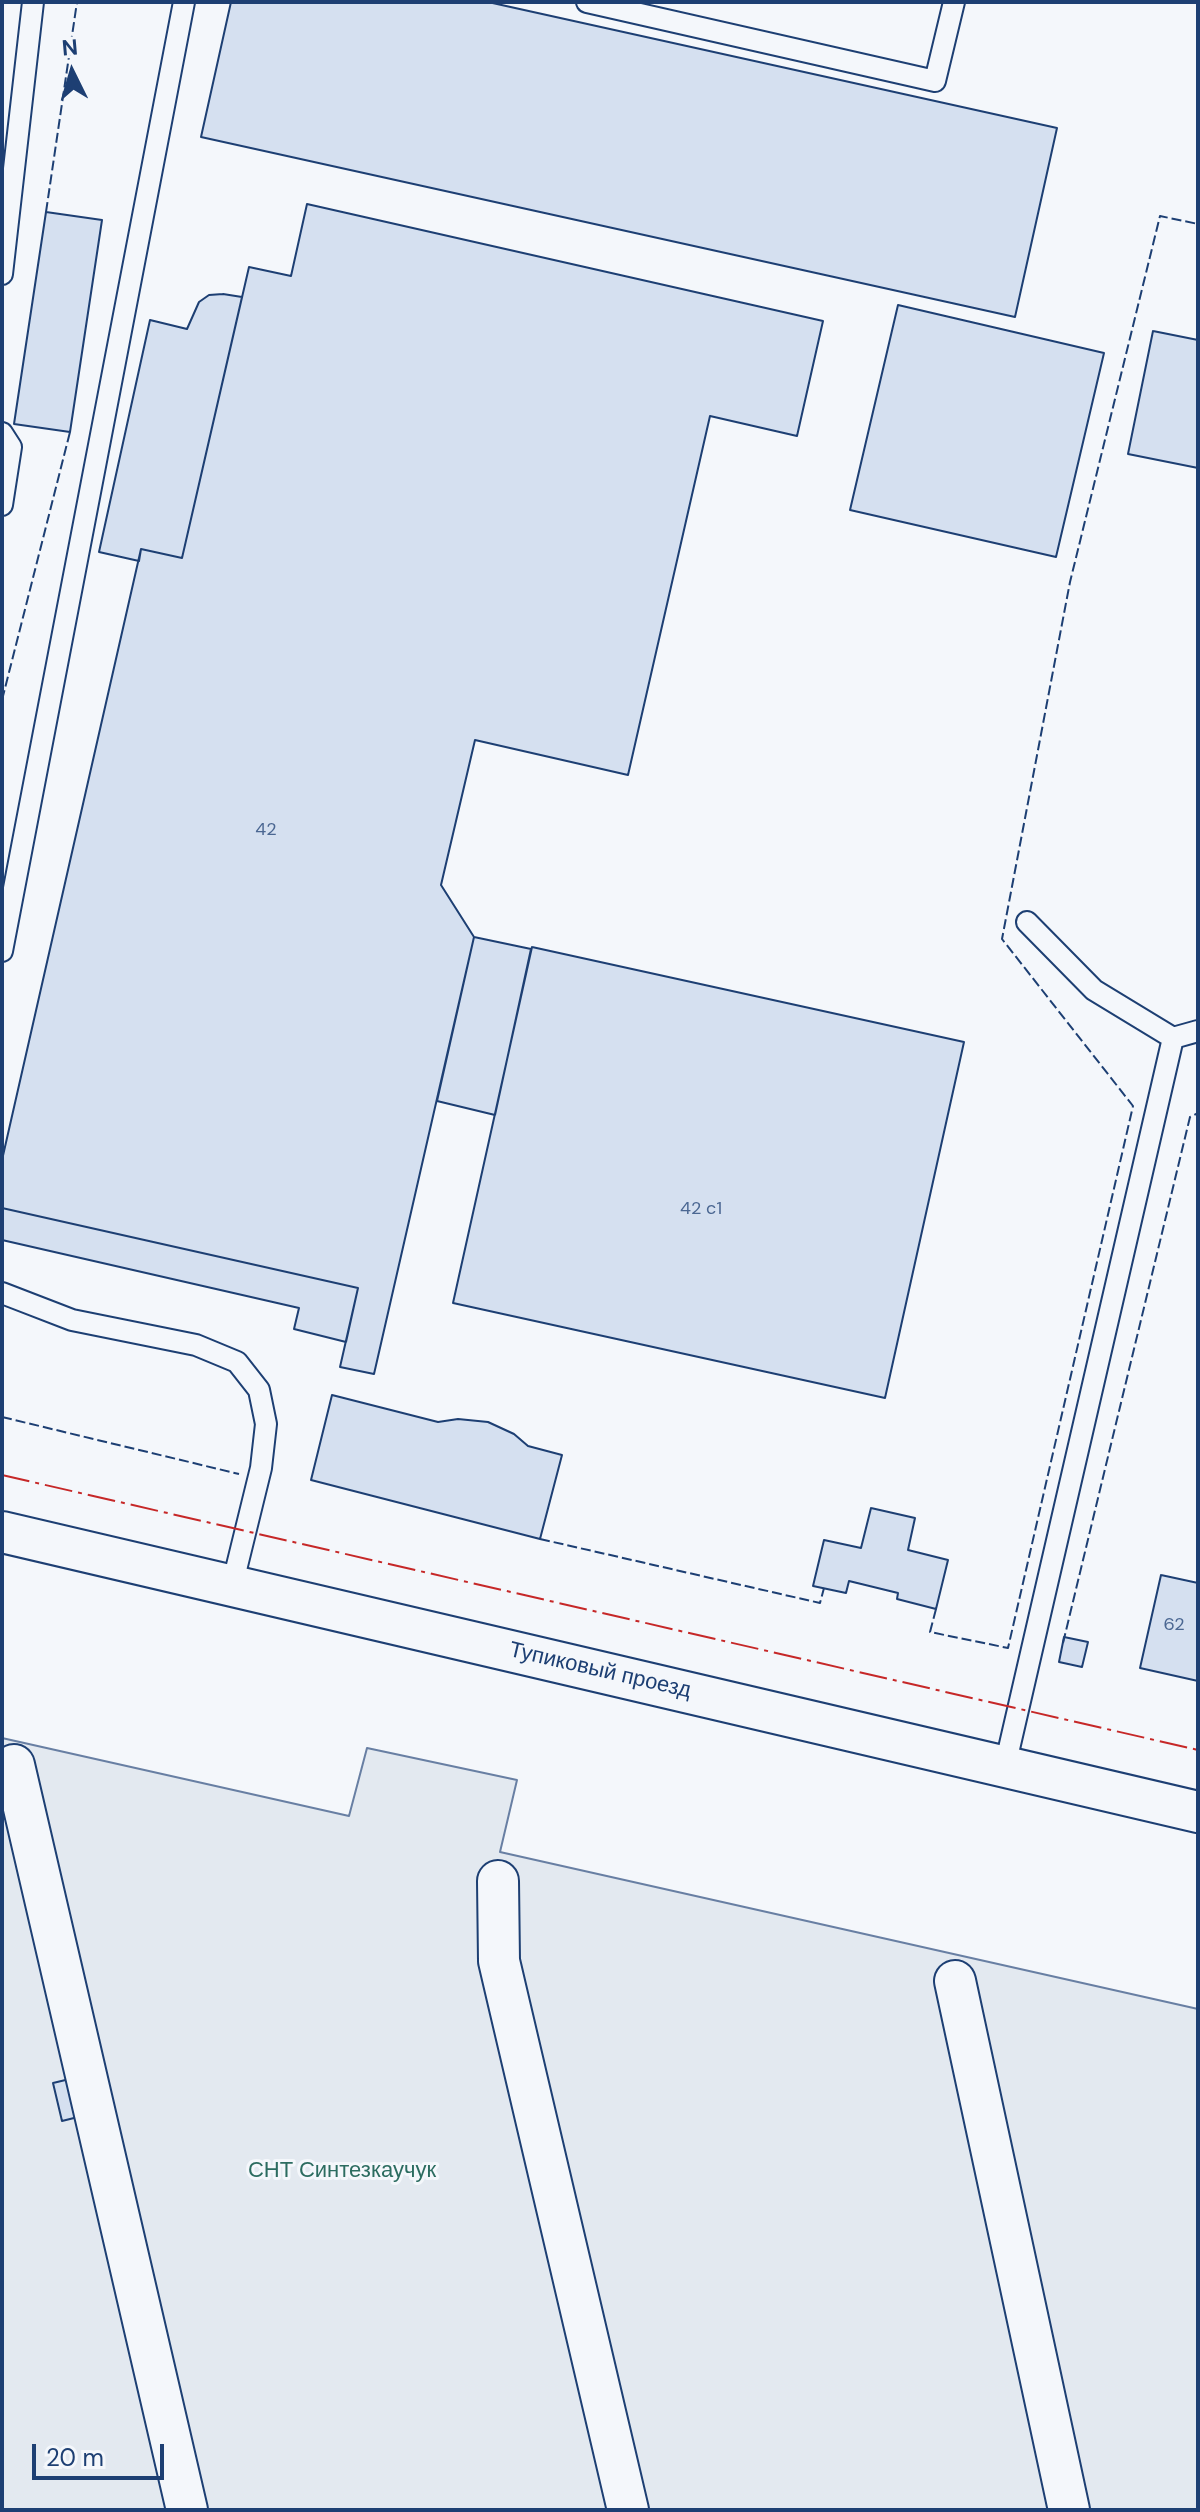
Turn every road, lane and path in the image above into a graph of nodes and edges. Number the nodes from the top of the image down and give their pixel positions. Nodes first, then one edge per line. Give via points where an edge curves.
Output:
1 (33, 2) edge
2 (184, 2) edge
3 (587, 2) edge
4 (954, 2) edge
5 (2, 274) edge
6 (2, 433) edge
7 (2, 505) edge
8 (1027, 922) dead end
9 (2, 951) edge
10 (1198, 1031) edge
11 (1173, 1038) junction
12 (2, 1293) edge
13 (2, 1532) edge
14 (232, 1586) junction
15 (14, 1765) dead end
16 (1005, 1766) junction
17 (1198, 1812) edge
18 (498, 1881) dead end
19 (955, 1981) dead end
20 (187, 2510) edge
21 (628, 2510) edge
22 (1069, 2510) edge

1 - 5 lane
2 - 9 lane
3 - 4 lane via 935,81
6 - 7 lane via 11,447
8 - 11 lane via 1094,990
10 - 11 lane
11 - 16 lane
12 - 14 lane via 72,1320 196,1345 237,1362 259,1390 266,1424 261,1468
13 - 14 street, Тупиковый проезд
14 - 16 street, Тупиковый проезд
15 - 20 street
16 - 17 street, Тупиковый проезд
18 - 21 street via 499,1961
19 - 22 street

